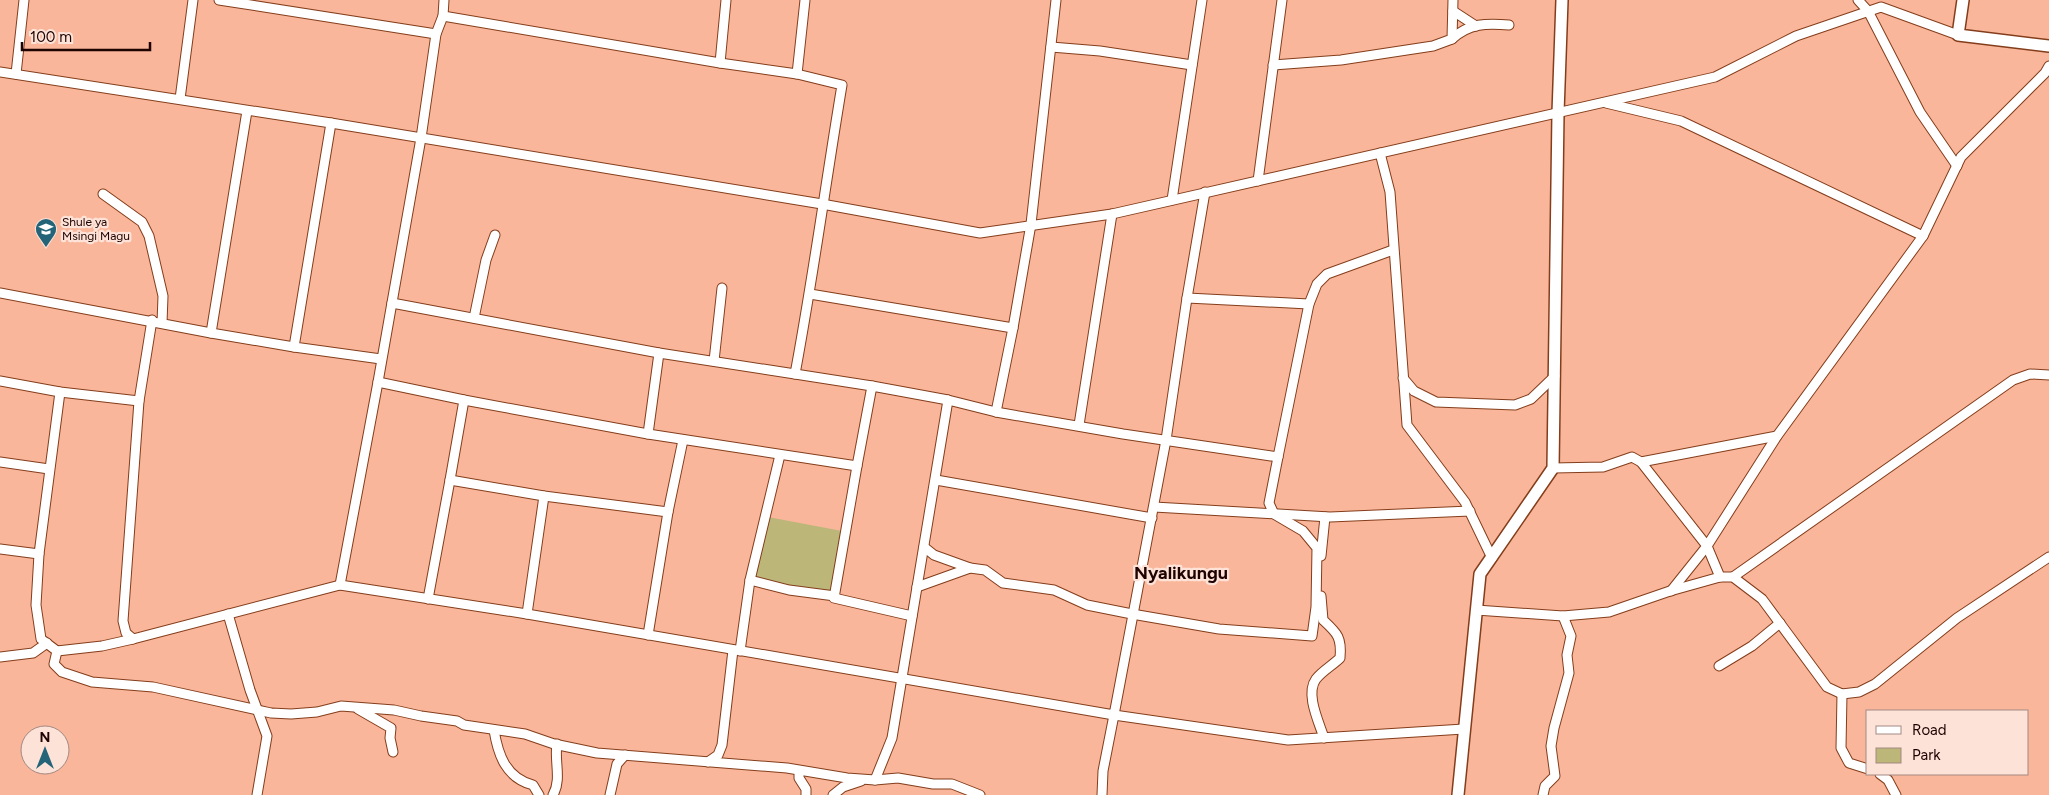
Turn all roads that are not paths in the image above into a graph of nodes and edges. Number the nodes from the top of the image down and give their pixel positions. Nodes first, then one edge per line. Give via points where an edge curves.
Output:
1 (24, 0) edge
2 (193, 0) edge
3 (223, 0) edge
4 (444, 0) edge
5 (726, 0) edge
6 (805, 0) edge
7 (1056, 0) edge
8 (1202, 0) edge
9 (1282, 0) edge
10 (1453, 0) edge
11 (1562, 0) edge
12 (1858, 0) edge
13 (1963, 0) edge
14 (1453, 11) junction
15 (1868, 11) junction
16 (443, 16) junction
17 (1509, 25) dead end
18 (1476, 26) junction
19 (436, 34) junction
20 (1958, 35) junction
21 (1452, 39) junction
22 (2049, 46) edge
23 (1051, 47) junction
24 (720, 63) junction
25 (1192, 65) junction
26 (1273, 65) junction
27 (2049, 66) edge
28 (0, 72) edge
29 (16, 74) junction
30 (797, 74) junction
31 (180, 99) junction
32 (1603, 103) junction
33 (247, 111) junction
34 (1558, 113) junction
35 (331, 123) junction
36 (420, 138) junction
37 (1380, 153) junction
38 (1957, 166) junction
39 (1258, 180) junction
40 (1205, 192) junction
41 (103, 194) dead end
42 (1172, 200) junction
43 (822, 204) junction
44 (1112, 214) junction
45 (1032, 224) junction
46 (495, 235) dead end
47 (1923, 236) junction
48 (1393, 250) junction
49 (722, 288) dead end
50 (0, 293) edge
51 (810, 294) junction
52 (1187, 298) junction
53 (392, 303) junction
54 (1309, 304) junction
55 (474, 318) junction
56 (152, 320) junction
57 (162, 323) junction
58 (1013, 328) junction
59 (211, 333) junction
60 (294, 347) junction
61 (659, 352) junction
62 (381, 359) junction
63 (714, 361) junction
64 (795, 374) junction
65 (2049, 375) edge
66 (1555, 376) junction
67 (1403, 378) junction
68 (0, 381) edge
69 (378, 382) junction
70 (872, 386) junction
71 (60, 392) junction
72 (464, 400) junction
73 (948, 400) junction
74 (139, 401) junction
75 (996, 412) junction
76 (1079, 425) junction
77 (648, 434) junction
78 (1777, 436) junction
79 (683, 440) junction
80 (1166, 440) junction
81 (780, 455) junction
82 (1278, 457) junction
83 (0, 462) edge
84 (1641, 462) junction
85 (857, 466) junction
86 (1553, 468) junction
87 (49, 469) junction
88 (450, 480) junction
89 (936, 480) junction
90 (544, 496) junction
91 (1154, 507) junction
92 (1470, 511) junction
93 (668, 512) junction
94 (1274, 514) junction
95 (1325, 517) junction
96 (1152, 518) junction
97 (1707, 546) junction
98 (924, 547) junction
99 (0, 549) edge
100 (39, 554) junction
101 (2049, 557) edge
102 (1492, 558) junction
103 (970, 568) junction
104 (1720, 577) junction
105 (1733, 577) junction
106 (750, 580) junction
107 (340, 585) junction
108 (917, 587) junction
109 (1670, 591) junction
110 (834, 596) junction
111 (428, 598) junction
112 (1476, 610) junction
113 (228, 614) junction
114 (527, 614) junction
115 (1132, 614) junction
116 (912, 616) junction
117 (1563, 616) junction
118 (1780, 623) junction
119 (648, 635) junction
120 (132, 639) junction
121 (47, 643) junction
122 (737, 650) junction
123 (57, 651) junction
124 (0, 657) edge
125 (1720, 666) dead end
126 (901, 680) junction
127 (1842, 694) junction
128 (356, 708) junction
129 (258, 710) junction
130 (1114, 715) junction
131 (1464, 729) junction
132 (494, 730) junction
133 (1324, 738) junction
134 (556, 744) junction
135 (722, 745) junction
136 (393, 752) dead end
137 (625, 755) junction
138 (708, 762) junction
139 (733, 764) junction
140 (1866, 768) edge
141 (799, 771) junction
142 (1881, 775) edge
143 (870, 780) junction
144 (257, 795) edge
145 (539, 795) edge
146 (553, 795) edge
147 (610, 795) edge
148 (806, 795) edge
149 (833, 795) edge
150 (980, 795) edge
151 (1102, 795) edge
152 (1458, 795) edge
153 (1543, 795) edge
154 (1896, 795) edge

1 - 29 street
2 - 31 street
3 - 19 street
4 - 16 street
5 - 24 street
6 - 30 street
7 - 23 street
8 - 25 street
9 - 26 street
10 - 14 street
11 - 34 street
12 - 15 street
13 - 20 street
14 - 18 street
14 - 21 street
15 - 20 street via 1880,7
15 - 32 street via 1796,36 1715,77
15 - 38 street via 1920,112
16 - 19 street
16 - 24 street
17 - 18 street via 1490,23
18 - 21 street via 1461,30
19 - 36 street
20 - 22 street
21 - 26 street via 1433,46 1341,60
23 - 25 street
23 - 45 street
24 - 30 street
25 - 42 street
26 - 39 street
27 - 38 street via 1961,157
28 - 29 street
29 - 31 street
30 - 43 street via 842,85
31 - 33 street
32 - 34 street
32 - 47 street via 1681,120
33 - 35 street
33 - 59 street
34 - 37 street
34 - 66 street
35 - 36 street
35 - 60 street
36 - 43 street
36 - 53 street
37 - 39 street
37 - 48 street via 1390,192
38 - 47 street
39 - 40 street
40 - 42 street
40 - 52 street
41 - 57 street via 142,222 149,236 163,296
42 - 44 street
43 - 45 street via 980,233
43 - 51 street
44 - 45 street
44 - 76 street
45 - 58 street
46 - 55 street via 486,260
47 - 78 street
48 - 54 street via 1327,274 1317,284
48 - 67 street
49 - 63 street
50 - 56 street
51 - 58 street
51 - 64 street
52 - 54 street
52 - 80 street
53 - 55 street
53 - 62 street
54 - 82 street
55 - 61 street
56 - 57 street
56 - 74 street
57 - 59 street
58 - 75 street
59 - 60 street
60 - 62 street
61 - 63 street
61 - 77 street
62 - 69 street
63 - 64 street
64 - 70 street
65 - 105 street via 2030,374 2013,380
66 - 67 street via 1530,399 1515,405 1436,402 1414,391
66 - 86 street
67 - 92 street via 1407,425
68 - 71 street
69 - 72 street
69 - 107 street
70 - 73 street
70 - 85 street
71 - 74 street
71 - 87 street
72 - 77 street
72 - 88 street
73 - 75 street
73 - 89 street
74 - 120 street via 123,622
75 - 76 street
76 - 80 street
77 - 79 street
78 - 84 street
78 - 97 street
79 - 81 street
79 - 93 street
80 - 82 street
80 - 91 street
81 - 85 street
81 - 106 street
82 - 94 street via 1269,503
83 - 87 street
84 - 86 street via 1632,457 1602,467
84 - 97 street
85 - 110 street
86 - 102 street
87 - 100 street
88 - 90 street
88 - 111 street
89 - 96 street
89 - 98 street
90 - 93 street
90 - 114 street
91 - 94 street
91 - 96 street
92 - 95 street
92 - 102 street
93 - 119 street
94 - 95 street
94 - 115 street via 1303,531 1317,548 1312,636 1212,628
95 - 133 street via 1321,554 1323,620 1342,642 1340,658 1315,680 1312,693
96 - 115 street
97 - 104 street
97 - 109 street
98 - 103 street via 942,558
98 - 108 street
99 - 100 street
100 - 121 street via 36,605 42,639
101 - 127 street via 1957,618 1875,684 1859,692
102 - 112 street via 1480,574
103 - 108 street
103 - 115 street via 985,570 1003,583 1054,590 1087,605
104 - 105 street
104 - 109 street
105 - 118 street via 1762,599
106 - 110 street via 789,590
106 - 122 street
107 - 111 street
107 - 113 street
108 - 116 street
109 - 117 street via 1609,612
110 - 116 street
111 - 114 street
112 - 117 street
112 - 131 street
113 - 120 street
113 - 129 street
114 - 119 street
115 - 130 street
116 - 126 street
117 - 153 street via 1570,636 1569,673 1551,746 1555,776 1545,786
118 - 125 street
118 - 127 street via 1827,687
119 - 122 street
120 - 123 street
121 - 123 street
121 - 124 street via 33,654
122 - 126 street
122 - 135 street
123 - 129 street via 54,664 62,672 92,682 153,687
126 - 130 street
126 - 143 street via 892,738
127 - 140 street via 1841,748 1849,763
128 - 129 street via 341,706 292,714
128 - 132 street via 400,710
128 - 136 street via 391,728
129 - 144 street via 267,736
130 - 133 street via 1288,740
130 - 151 street via 1103,771
131 - 133 street
131 - 152 street
132 - 134 street via 525,734
132 - 145 street via 498,752 510,772 520,782 533,785
134 - 137 street
134 - 146 street via 558,786
135 - 138 street via 718,755
135 - 139 street
137 - 138 street
137 - 147 street via 617,764
138 - 139 street
139 - 141 street
141 - 143 street
141 - 148 street via 798,778 806,789
142 - 154 street
143 - 149 street via 843,787
143 - 150 street via 898,778 952,784

